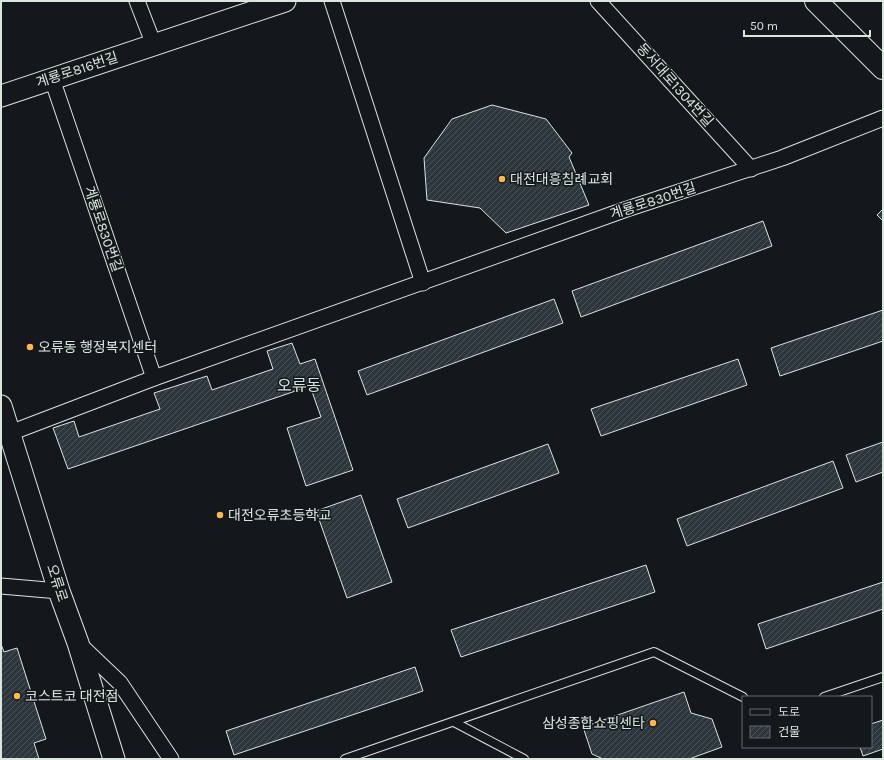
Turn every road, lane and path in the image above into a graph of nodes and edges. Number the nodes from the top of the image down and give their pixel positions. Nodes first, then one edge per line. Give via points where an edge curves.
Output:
1 (137, 1) edge
2 (285, 1) edge
3 (332, 1) edge
4 (598, 1) edge
5 (816, 1) edge
6 (154, 45) junction
7 (883, 68) edge
8 (52, 79) junction
9 (1, 96) edge
10 (883, 118) edge
11 (751, 169) junction
12 (422, 283) junction
13 (154, 378) junction
14 (1, 406) edge
15 (10, 434) junction
16 (1, 586) edge
17 (59, 591) junction
18 (78, 643) junction
19 (883, 677) edge
20 (742, 696) edge
21 (827, 696) edge
22 (454, 722) junction
23 (114, 759) edge
24 (171, 759) edge
25 (345, 759) edge
26 (524, 759) edge

1 - 6 street
2 - 6 street, 계룡로816번길
3 - 12 street
4 - 11 street, 동서대로1304번길
5 - 7 main road
6 - 8 street, 계룡로816번길
8 - 9 street, 계룡로816번길
8 - 13 street, 계룡로830번길
10 - 11 street, 계룡로830번길
11 - 12 street, 계룡로830번길 via 624,210
12 - 13 street, 계룡로830번길
13 - 15 street, 계룡로830번길
14 - 15 street, 오류로
15 - 17 street, 오류로
16 - 17 street
17 - 18 street, 오류로
18 - 23 street, 오류로
18 - 24 street via 120,683
19 - 21 lane
20 - 22 lane via 654,652
22 - 25 lane
22 - 26 lane

